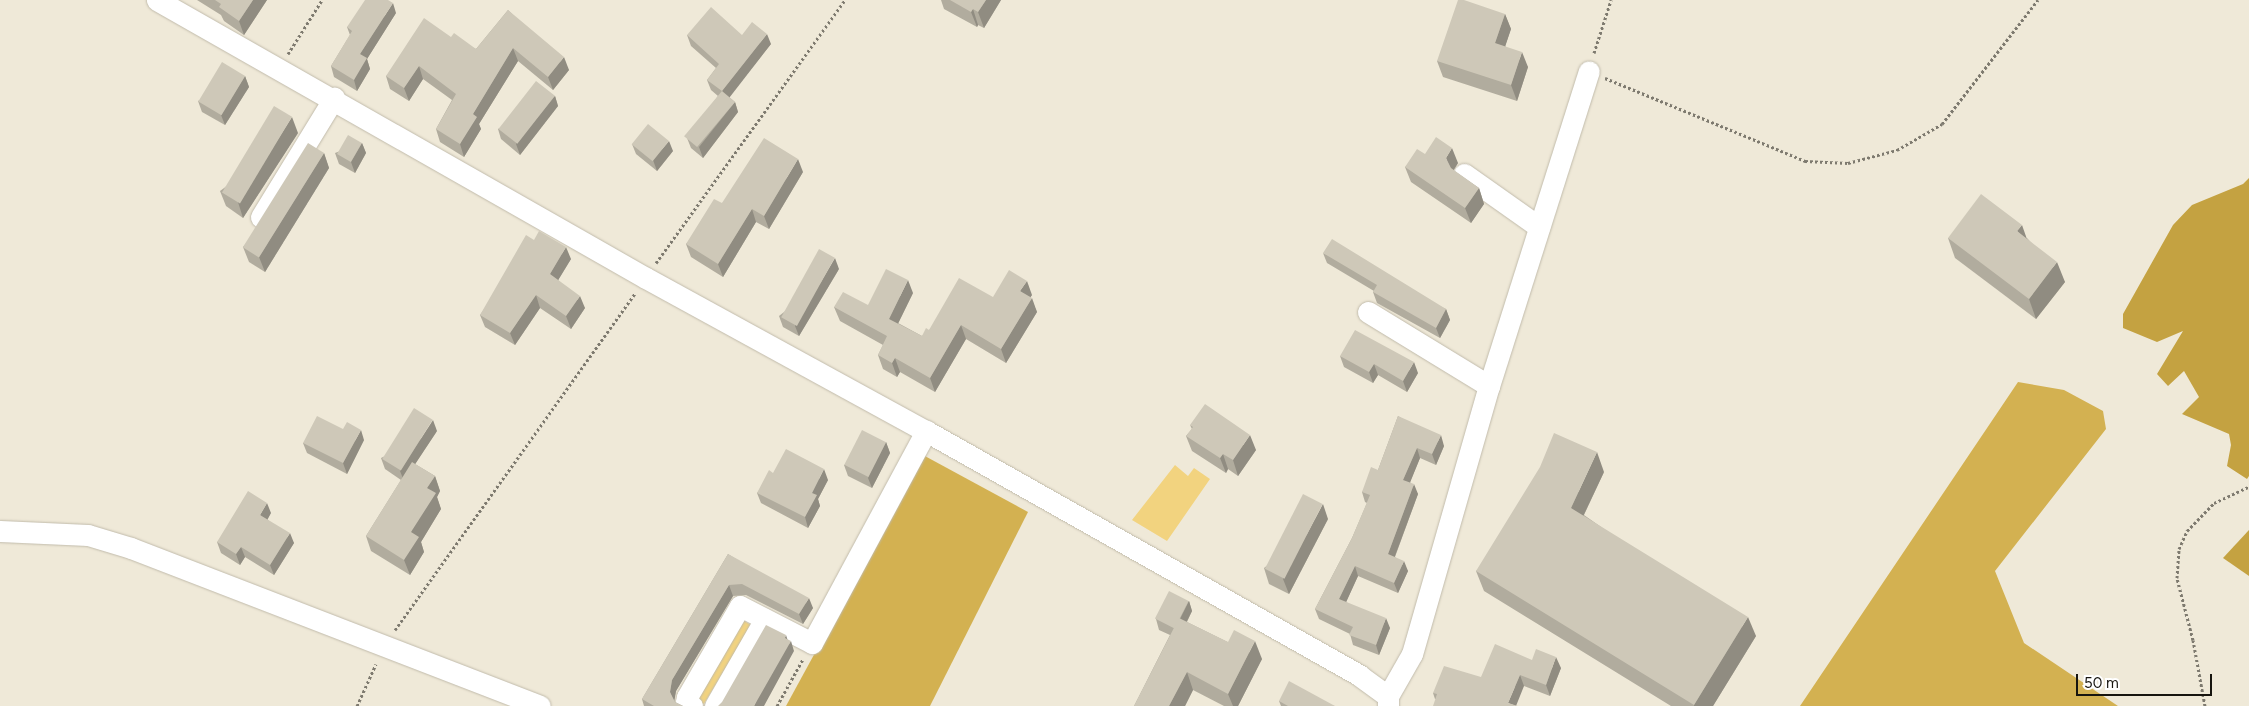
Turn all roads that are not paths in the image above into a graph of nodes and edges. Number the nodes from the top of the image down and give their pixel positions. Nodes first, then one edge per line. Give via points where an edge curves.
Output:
1 (157, 0) edge
2 (1589, 71) road end
3 (334, 98) junction
4 (1464, 174) dead end
5 (261, 217) edge
6 (1540, 227) junction
7 (1368, 312) dead end
8 (1489, 386) junction
9 (926, 431) junction
10 (0, 531) edge
11 (765, 619) junction
12 (1388, 701) edge
13 (540, 706) edge
14 (692, 706) edge
15 (716, 706) edge

1 - 3 street
2 - 6 street
3 - 5 street
3 - 9 street via 646,278
4 - 6 street
6 - 8 street
7 - 8 street
8 - 12 street via 1412,654
9 - 11 street via 812,643
9 - 12 street via 1352,671
10 - 13 street via 88,535
11 - 14 street via 744,606 736,610 687,697 686,702
11 - 15 street

